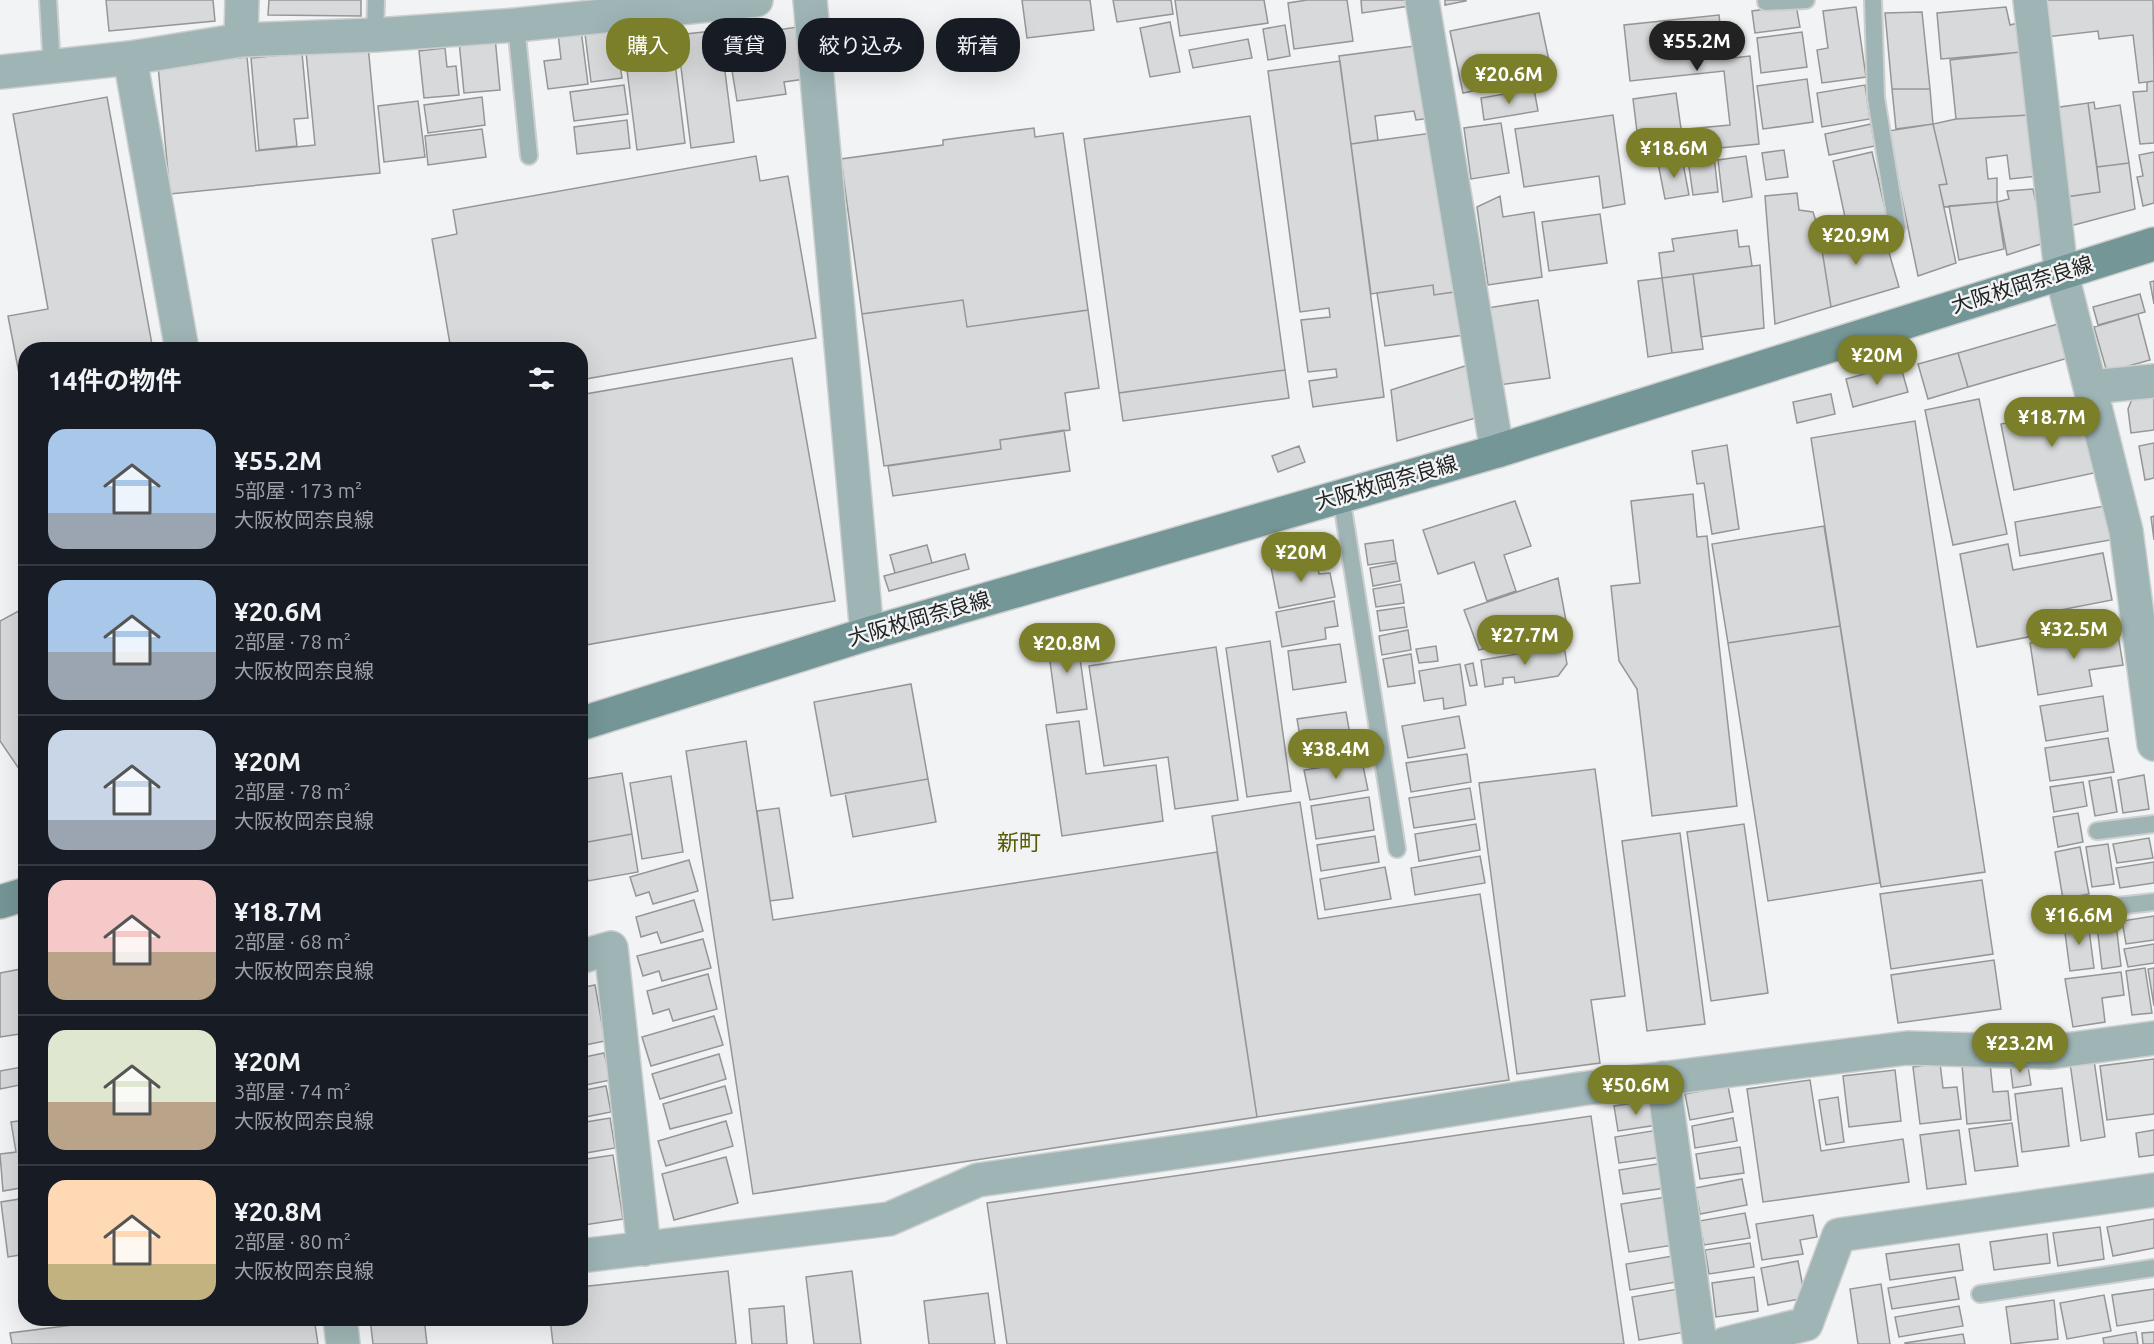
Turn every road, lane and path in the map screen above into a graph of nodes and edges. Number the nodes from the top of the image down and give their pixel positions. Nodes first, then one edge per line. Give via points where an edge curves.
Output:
1 (48, 0) edge
2 (242, 0) edge
3 (376, 0) edge
4 (756, 0) edge
5 (810, 0) edge
6 (1422, 0) edge
7 (1806, 0) edge
8 (1873, 0) edge
9 (2030, 0) edge
10 (1766, 2) dead end
11 (619, 7) edge
12 (516, 25) junction
13 (375, 35) junction
14 (241, 40) junction
15 (130, 58) junction
16 (52, 67) junction
17 (0, 72) edge
18 (529, 156) dead end
19 (1897, 227) dead end
20 (2154, 244) edge
21 (2061, 272) junction
22 (181, 342) edge
23 (2154, 381) edge
24 (2091, 387) junction
25 (1497, 451) junction
26 (1341, 496) junction
27 (867, 634) junction
28 (588, 721) edge
29 (2154, 744) edge
30 (2154, 824) edge
31 (2097, 831) dead end
32 (1397, 849) dead end
33 (18, 896) edge
34 (0, 902) edge
35 (2154, 902) edge
36 (2100, 908) dead end
37 (588, 955) edge
38 (2154, 1038) edge
39 (1663, 1078) junction
40 (2154, 1190) edge
41 (644, 1249) junction
42 (588, 1255) edge
43 (2154, 1268) edge
44 (1980, 1294) dead end
45 (341, 1326) edge
46 (343, 1344) edge
47 (1700, 1344) edge
48 (1725, 1344) edge

1 - 16 lane
2 - 14 street
3 - 13 lane
4 - 11 street
5 - 27 street
6 - 25 street
7 - 10 lane
8 - 19 lane via 1876,98
9 - 21 street
11 - 12 street
12 - 13 street
12 - 18 lane
13 - 14 street
14 - 15 street
15 - 16 street
15 - 22 street
16 - 17 street
20 - 21 main road, 大阪枚岡奈良線
21 - 24 street
21 - 25 main road, 大阪枚岡奈良線
23 - 24 street
24 - 29 street via 2126,531
25 - 26 main road, 大阪枚岡奈良線
26 - 27 main road, 大阪枚岡奈良線
26 - 32 lane
27 - 28 main road, 大阪枚岡奈良線
30 - 31 lane
33 - 34 main road
35 - 36 lane
37 - 41 street via 610,948
38 - 39 street via 2051,1052 1907,1048
39 - 41 street via 978,1180 889,1219
39 - 47 street
40 - 48 street via 1839,1235 1806,1324
41 - 42 street
43 - 44 lane
45 - 46 street

